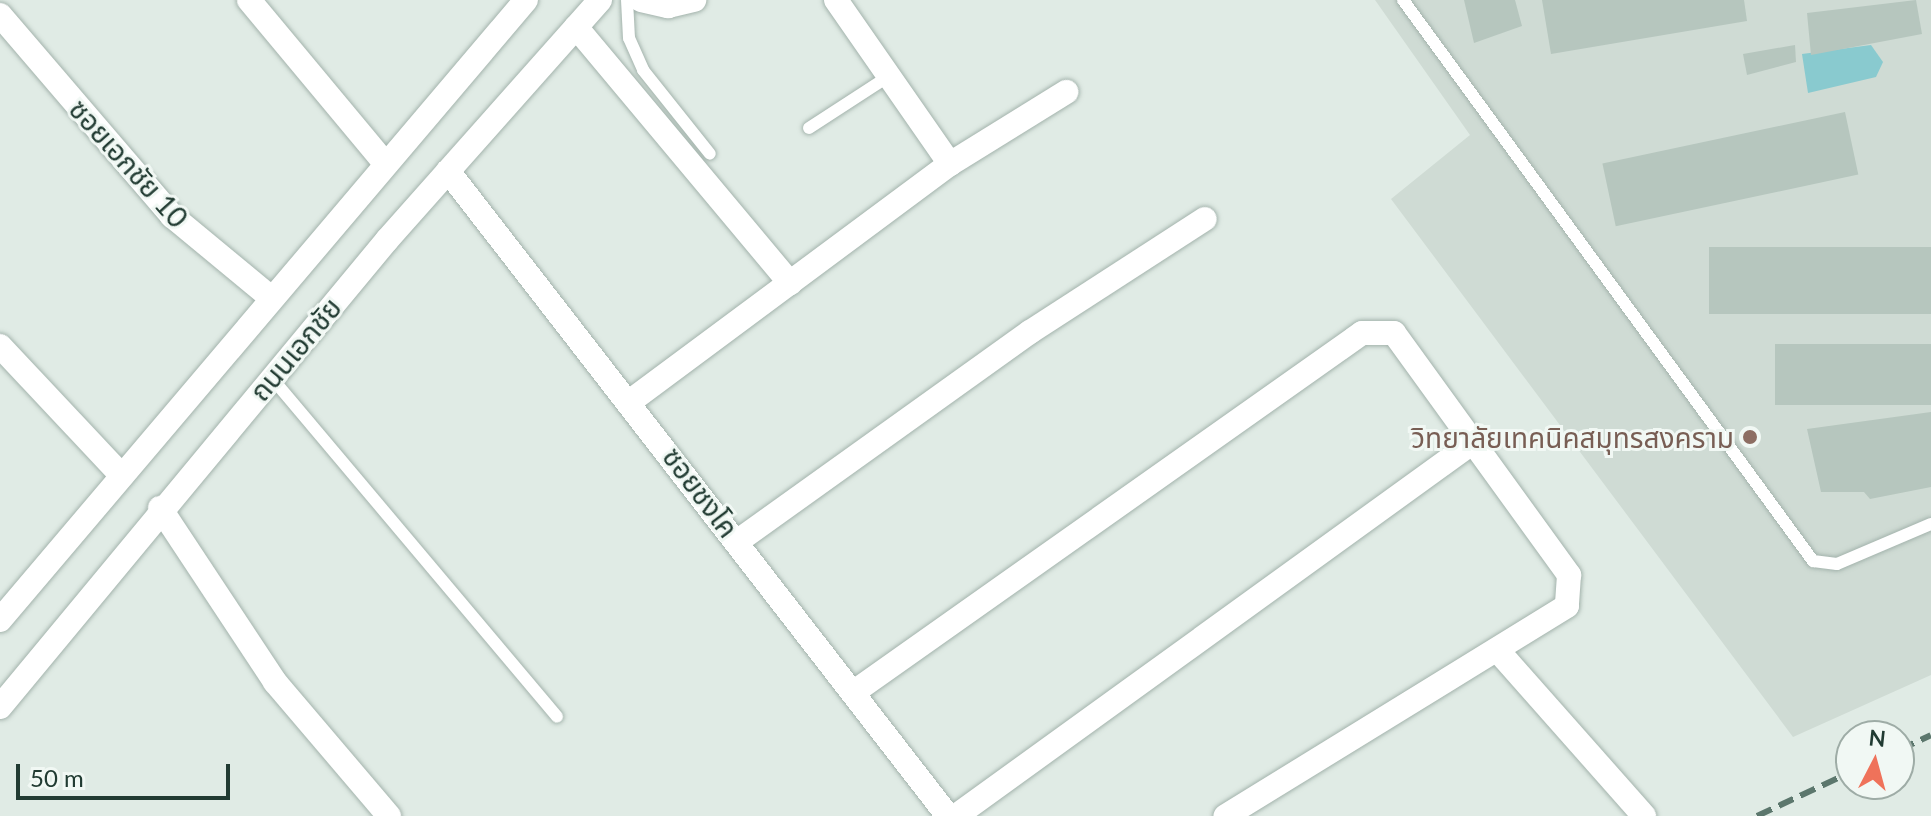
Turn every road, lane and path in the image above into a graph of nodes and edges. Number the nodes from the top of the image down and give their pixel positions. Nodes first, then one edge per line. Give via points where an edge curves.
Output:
1 (249, 0) edge
2 (526, 0) edge
3 (600, 0) edge
4 (627, 0) edge
5 (641, 0) edge
6 (694, 0) edge
7 (836, 0) edge
8 (1403, 0) edge
9 (0, 15) edge
10 (576, 27) junction
11 (889, 76) junction
12 (1066, 92) dead end
13 (809, 128) dead end
14 (710, 154) dead end
15 (384, 162) junction
16 (950, 164) junction
17 (448, 171) junction
18 (1205, 219) dead end
19 (790, 283) junction
20 (270, 297) junction
21 (0, 346) edge
22 (271, 377) junction
23 (632, 400) junction
24 (1476, 440) junction
25 (122, 476) junction
26 (160, 508) junction
27 (1931, 524) edge
28 (738, 541) junction
29 (0, 620) edge
30 (1499, 652) junction
31 (854, 692) junction
32 (0, 707) edge
33 (557, 717) dead end
34 (389, 816) edge
35 (948, 816) edge
36 (956, 816) edge
37 (1225, 816) edge
38 (1644, 816) edge

1 - 15 street
2 - 15 street, ถนนเอกชัย
3 - 10 street, ถนนเอกชัย
4 - 14 lane via 629,38 643,70
5 - 6 street via 668,6
7 - 11 street
8 - 27 lane via 1813,561 1837,564
9 - 20 street, ซอยเอกชัย 10 via 172,216
10 - 17 street, ถนนเอกชัย
10 - 19 street
11 - 13 lane
11 - 16 street
12 - 16 street
15 - 20 street, ถนนเอกชัย
16 - 19 street
17 - 22 street, ถนนเอกชัย
17 - 23 street, ซอยชงโค
18 - 28 street via 1030,332
19 - 23 street
20 - 25 street, ถนนเอกชัย
21 - 25 street
22 - 26 street, ถนนเอกชัย
22 - 33 lane
23 - 28 street, ซอยชงโค
24 - 30 street via 1569,575 1567,606
24 - 31 street via 1394,333 1362,333
24 - 36 street
25 - 29 street, ถนนเอกชัย
26 - 32 street, ถนนเอกชัย
26 - 34 street via 275,682
28 - 31 street, ซอยชงโค
30 - 37 street via 1344,737
30 - 38 street
31 - 35 street, ซอยชงโค

